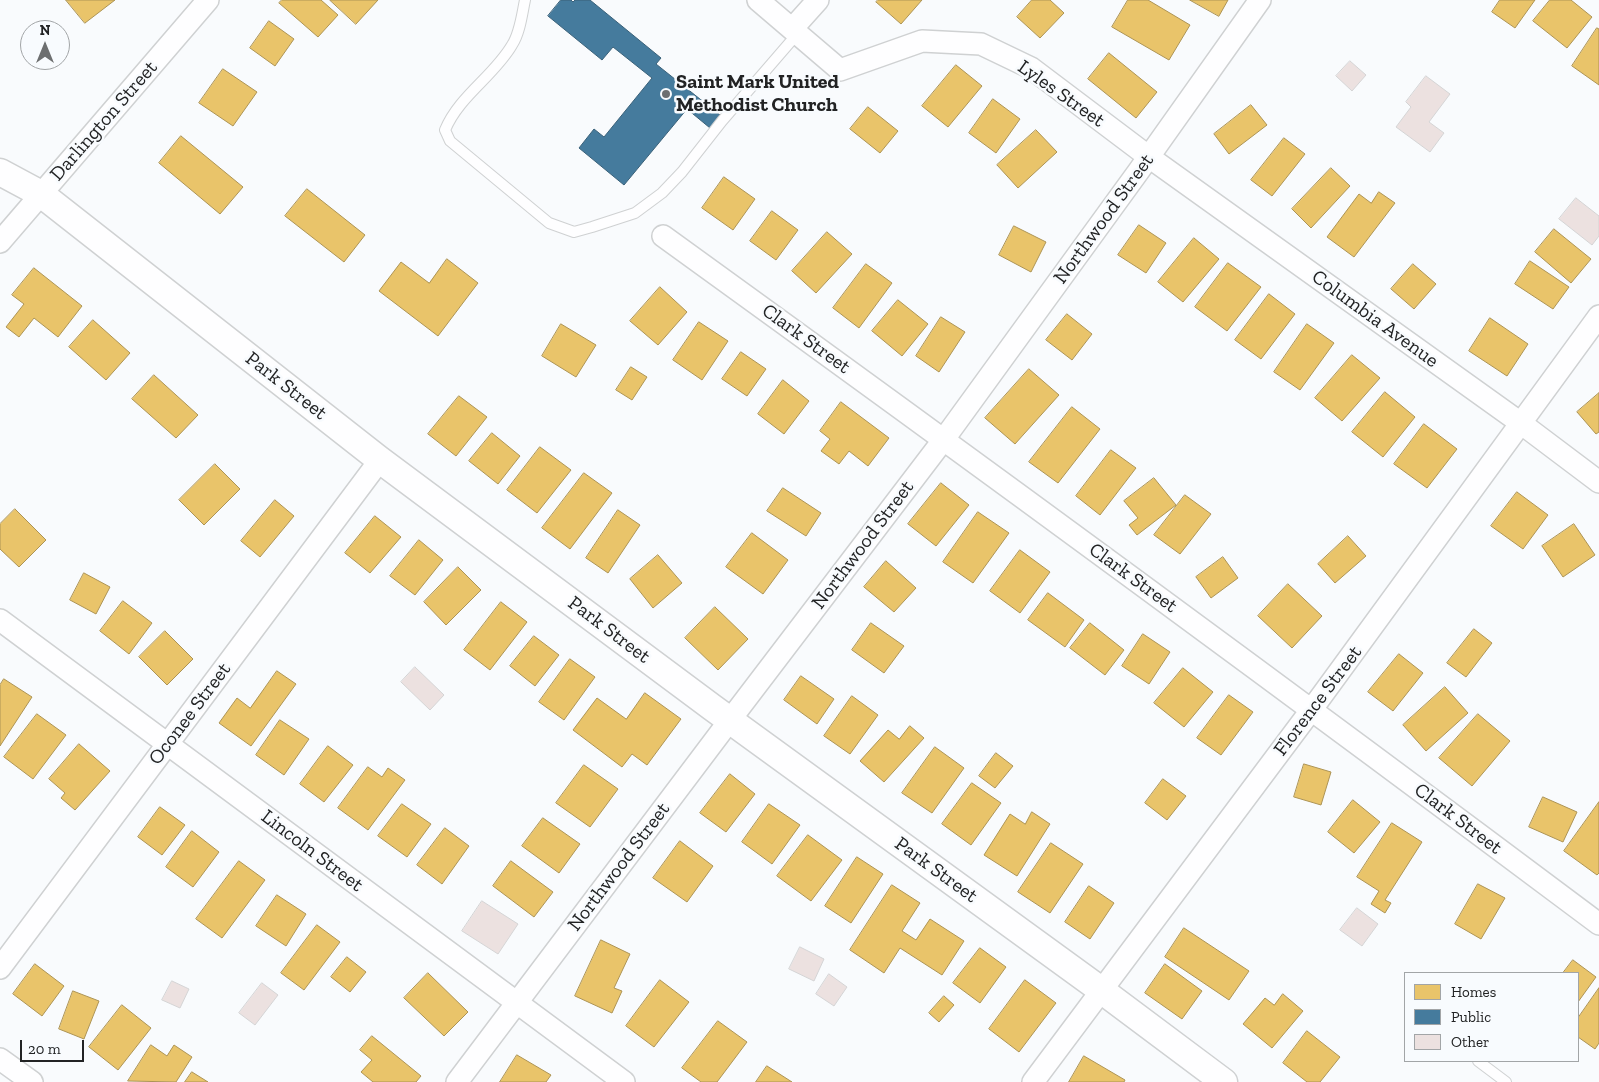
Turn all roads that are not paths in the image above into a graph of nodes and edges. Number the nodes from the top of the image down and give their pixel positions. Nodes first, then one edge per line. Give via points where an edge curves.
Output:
1 (208, 0) edge
2 (525, 0) edge
3 (758, 0) edge
4 (818, 0) edge
5 (1260, 0) edge
6 (795, 31) junction
7 (1149, 157) junction
8 (0, 172) edge
9 (41, 194) junction
10 (663, 236) dead end
11 (0, 242) edge
12 (1599, 316) edge
13 (1522, 424) junction
14 (944, 439) junction
15 (380, 460) junction
16 (1599, 482) edge
17 (0, 620) edge
18 (1312, 709) junction
19 (730, 720) junction
20 (168, 744) junction
21 (1599, 924) edge
22 (0, 968) edge
23 (1101, 990) junction
24 (517, 1003) junction
25 (0, 1059) edge
26 (1479, 1062) edge
27 (32, 1082) edge
28 (457, 1082) edge
29 (624, 1082) edge
30 (1033, 1082) edge
31 (1224, 1082) edge
32 (1506, 1082) edge

1 - 9 street, Darlington Street
2 - 6 lane via 513,44 458,107 445,130 450,141 550,223 574,232 635,213 662,194
3 - 6 street, Lyles Street
4 - 6 street
5 - 7 street, Northwood Street
6 - 7 street, Lyles Street via 840,70 922,41 981,44 1031,68
7 - 13 street, Columbia Avenue
7 - 14 street, Northwood Street
8 - 9 street, Park Street
9 - 11 street, Darlington Street
9 - 15 street, Park Street
10 - 14 street, Clark Street
12 - 13 street, Florence Street
13 - 16 street, Columbia Avenue
13 - 18 street, Florence Street
14 - 18 street, Clark Street
14 - 19 street, Northwood Street
15 - 19 street, Park Street
15 - 20 street, Oconee Street
17 - 20 street, Lincoln Street
18 - 21 street, Clark Street
18 - 23 street, Florence Street
19 - 23 street, Park Street
19 - 24 street, Northwood Street
20 - 22 street, Oconee Street
20 - 24 street, Lincoln Street
23 - 30 street, Florence Street
23 - 31 street, Park Street
24 - 28 street, Northwood Street
24 - 29 street, Lincoln Street
25 - 27 street
26 - 32 lane

